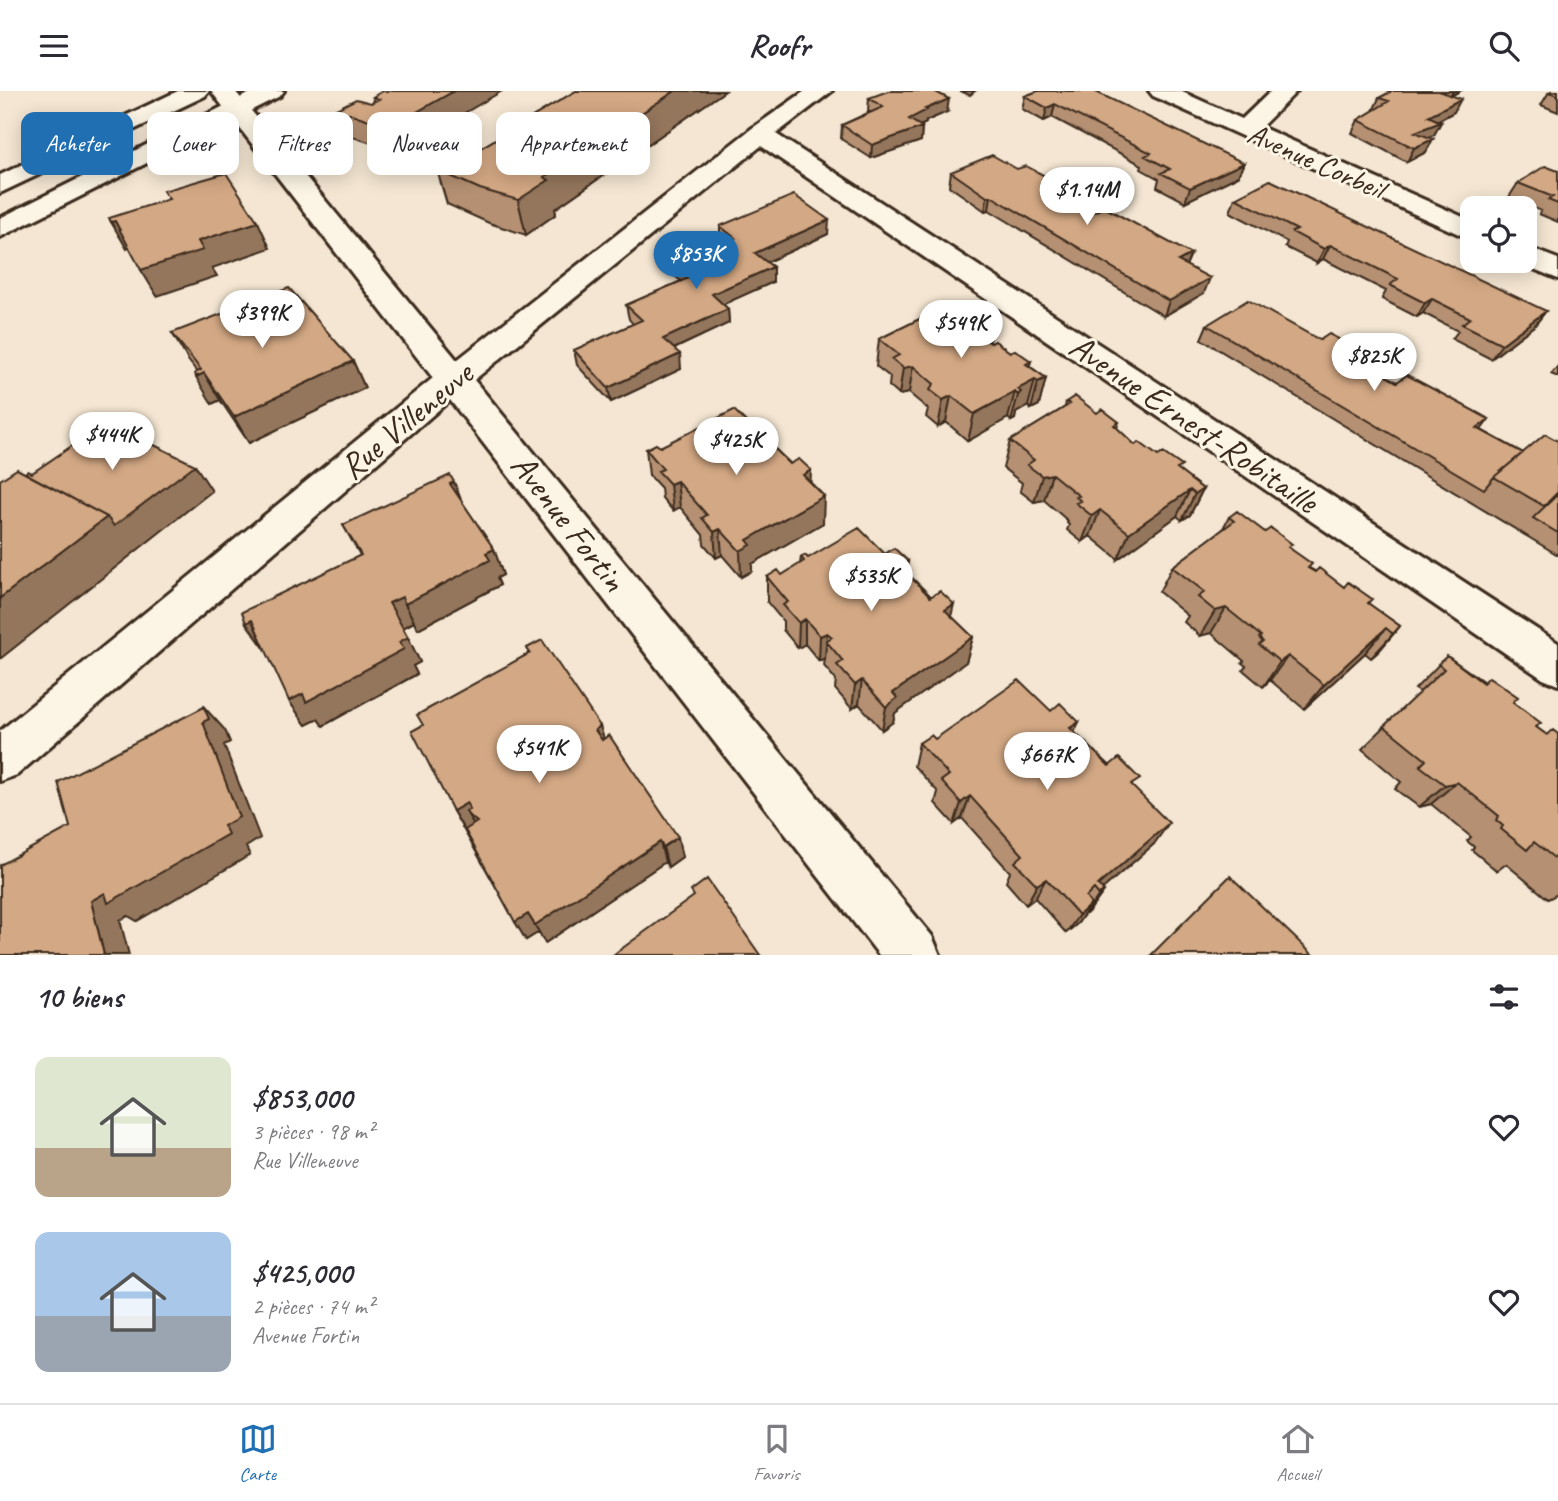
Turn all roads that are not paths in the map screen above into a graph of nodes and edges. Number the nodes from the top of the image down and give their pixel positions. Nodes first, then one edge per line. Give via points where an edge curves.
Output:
1 (197, 91) edge
2 (272, 91) edge
3 (820, 91) edge
4 (1161, 91) edge
5 (1285, 91) edge
6 (229, 100) edge
7 (1245, 129) junction
8 (760, 134) junction
9 (0, 185) edge
10 (1460, 227) edge
11 (0, 229) edge
12 (1537, 261) edge
13 (1558, 270) edge
14 (455, 378) junction
15 (1558, 666) edge
16 (0, 759) edge
17 (913, 955) edge

1 - 9 street
2 - 6 street
3 - 8 street, Rue Villeneuve
4 - 7 street, Avenue Corbeil
5 - 7 street
6 - 11 street
6 - 14 street, Avenue Fortin
7 - 10 street, Avenue Corbeil
8 - 14 street, Rue Villeneuve
8 - 15 street, Avenue Ernest-Robitaille
12 - 13 street
14 - 16 street, Rue Villeneuve
14 - 17 street, Avenue Fortin

